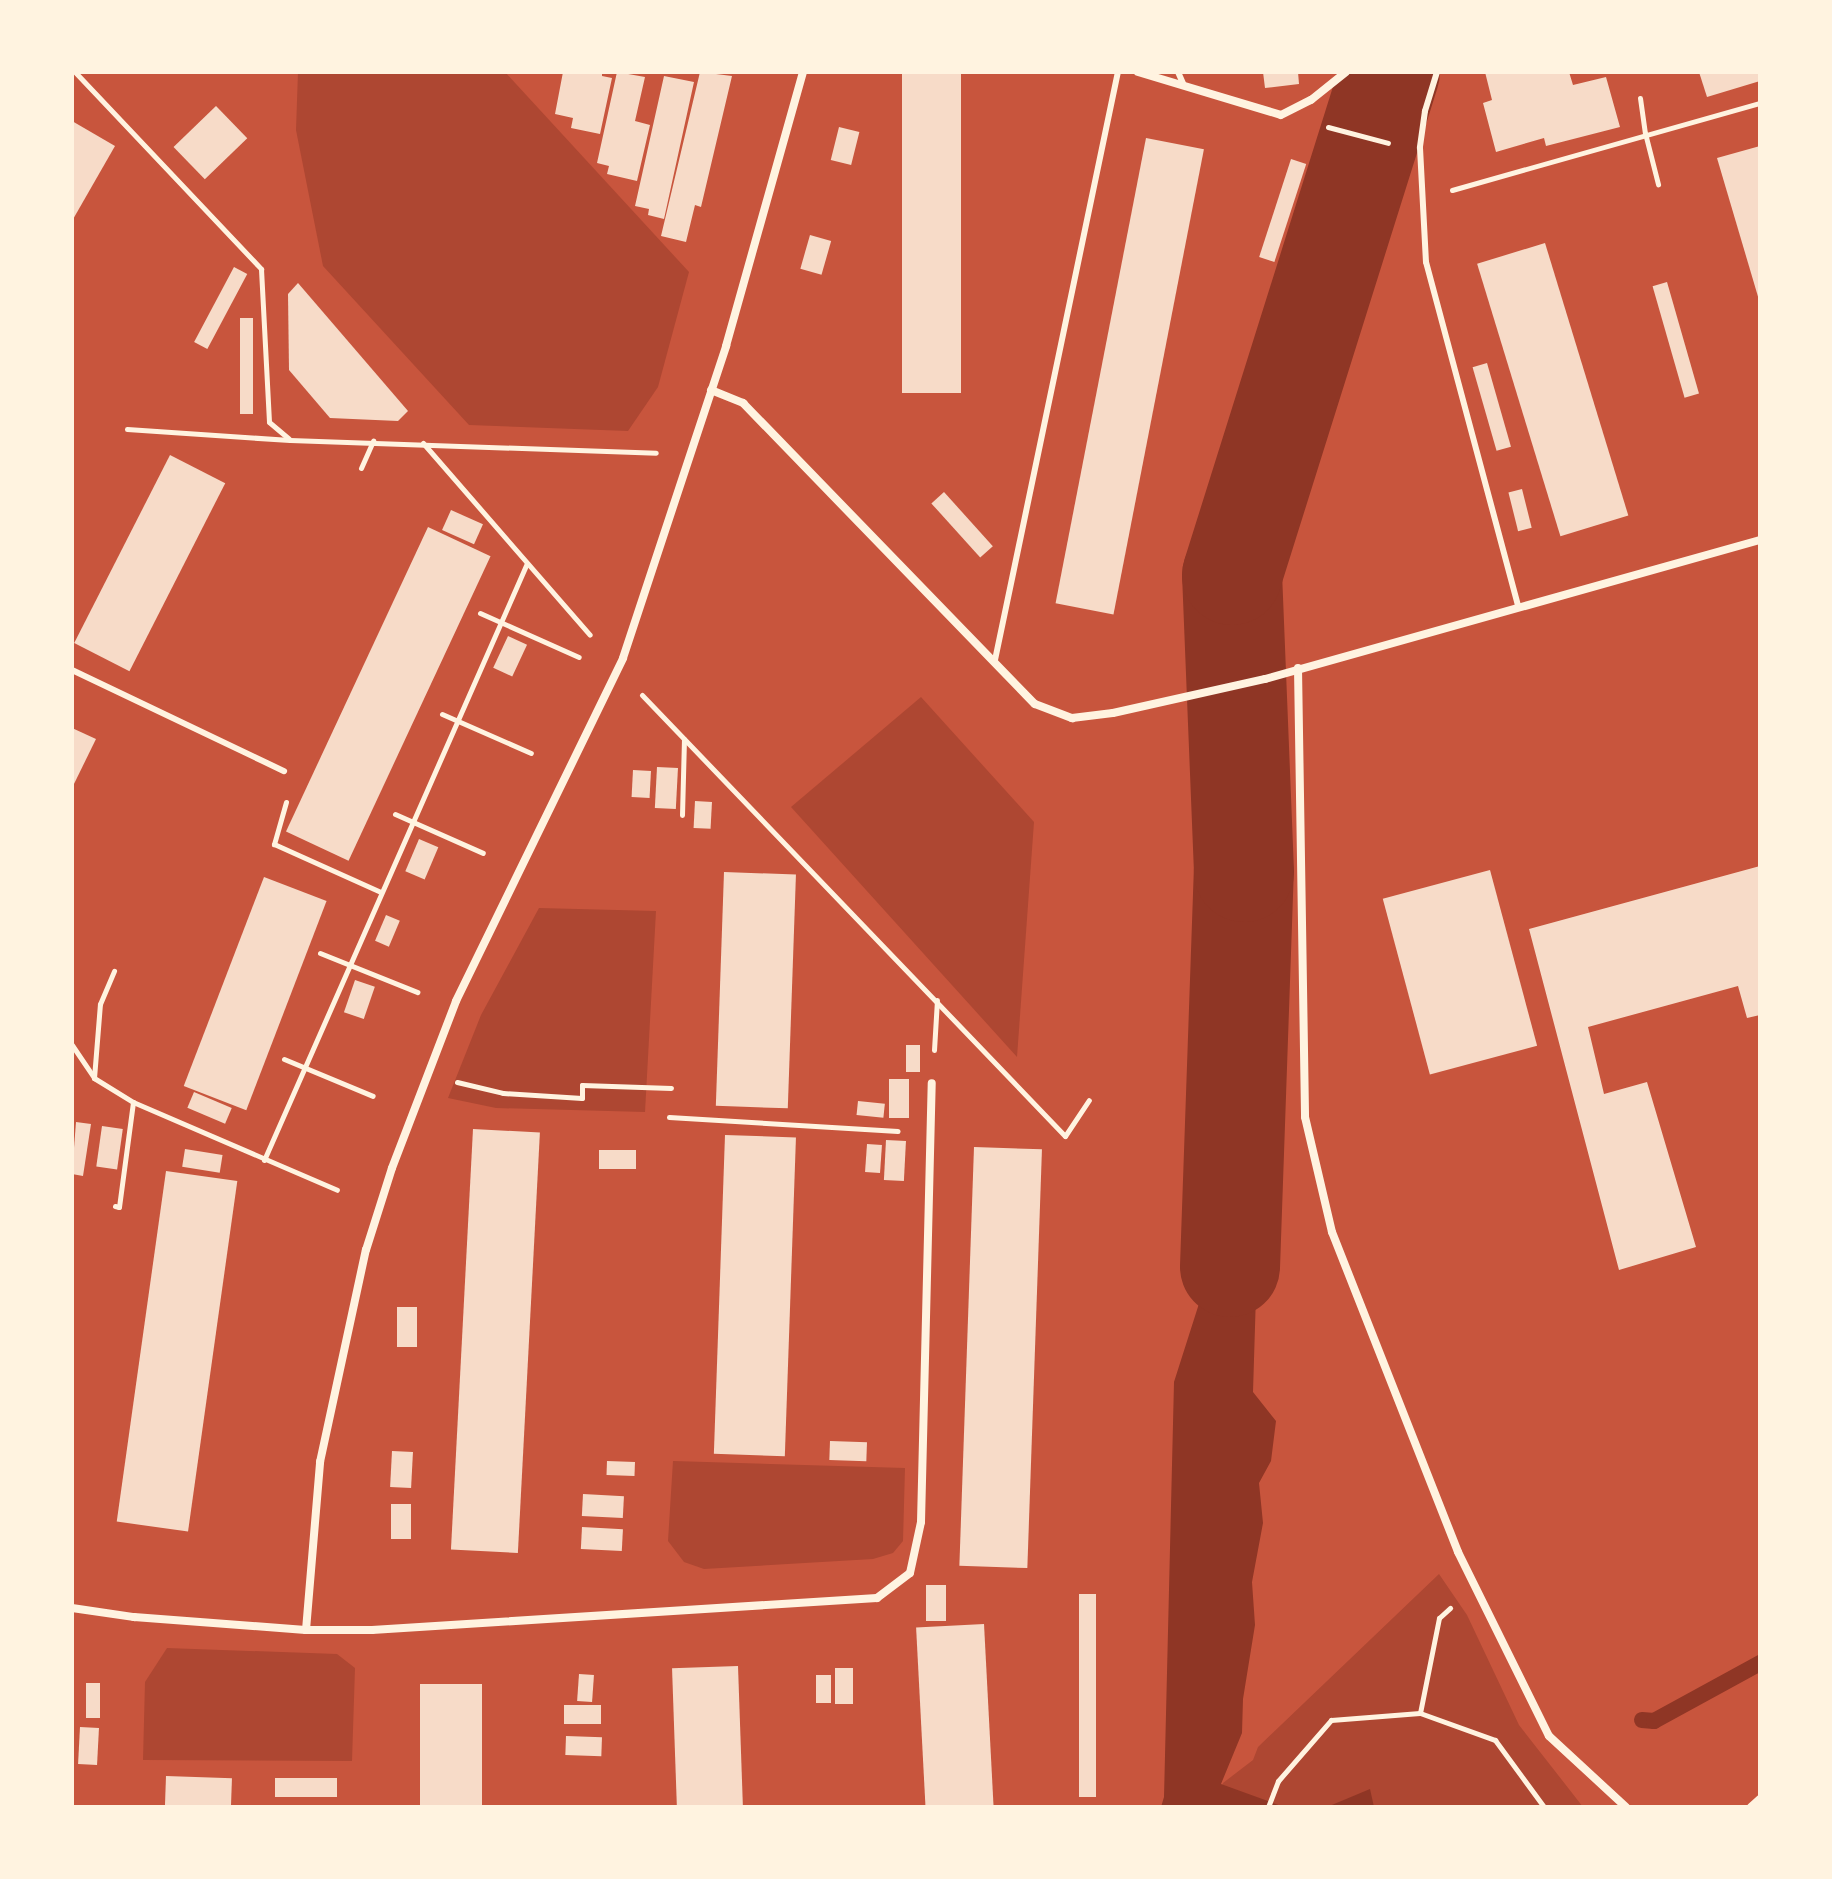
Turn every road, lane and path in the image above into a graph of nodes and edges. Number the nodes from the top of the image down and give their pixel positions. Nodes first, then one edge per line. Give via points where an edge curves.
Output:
1 (75, 72) edge
2 (803, 72) edge
3 (1118, 72) edge
4 (1138, 72) edge
5 (1178, 72) edge
6 (1346, 72) edge
7 (1437, 72) edge
8 (1183, 83) junction
9 (1640, 98) dead end
10 (1760, 103) edge
11 (1339, 131) dead end
12 (1645, 133) junction
13 (1379, 142) dead end
14 (1658, 184) dead end
15 (1420, 198) junction
16 (711, 390) junction
17 (127, 429) dead end
18 (290, 440) junction
19 (373, 441) junction
20 (423, 442) junction
21 (661, 453) dead end
22 (361, 468) dead end
23 (1760, 540) edge
24 (527, 563) junction
25 (1518, 605) junction
26 (480, 613) dead end
27 (500, 622) junction
28 (590, 635) dead end
29 (579, 657) dead end
30 (995, 660) junction
31 (1298, 668) junction
32 (72, 670) edge
33 (642, 694) dead end
34 (442, 714) dead end
35 (457, 721) junction
36 (684, 738) junction
37 (531, 753) dead end
38 (284, 771) joint
39 (395, 814) dead end
40 (682, 815) dead end
41 (412, 821) junction
42 (483, 853) dead end
43 (381, 892) junction
44 (320, 953) dead end
45 (349, 964) junction
46 (114, 971) dead end
47 (417, 992) dead end
48 (937, 999) junction
49 (72, 1045) edge
50 (284, 1059) dead end
51 (305, 1067) junction
52 (94, 1078) junction
53 (449, 1080) dead end
54 (932, 1083) joint
55 (671, 1088) dead end
56 (373, 1096) dead end
57 (1089, 1100) dead end
58 (133, 1102) junction
59 (669, 1117) dead end
60 (931, 1133) junction
61 (264, 1160) junction
62 (337, 1190) dead end
63 (115, 1206) dead end
64 (1482, 1600) junction
65 (72, 1608) edge
66 (306, 1630) junction
67 (1420, 1713) junction
68 (1760, 1799) edge
69 (1268, 1807) edge
70 (1544, 1807) edge
71 (1626, 1807) edge
72 (1751, 1807) edge

1 - 18 path via 261,269 269,422
2 - 16 street
3 - 30 lane
4 - 8 street
5 - 8 lane
6 - 8 street via 1311,100 1281,115
7 - 15 lane via 1420,148
9 - 12 path
10 - 12 path
11 - 13 path
12 - 14 path
12 - 15 path
15 - 25 lane via 1426,262
16 - 30 street via 743,403
16 - 66 street via 623,658 456,1001 392,1168 366,1250 320,1462
17 - 18 path
18 - 19 path
19 - 20 path
19 - 22 path
20 - 21 path
20 - 24 path
23 - 25 street
24 - 27 path
24 - 28 path
25 - 31 street
26 - 27 path
27 - 29 path
27 - 35 path
30 - 31 street via 1035,704 1072,718
31 - 64 street via 1305,1117 1332,1232 1458,1552
32 - 38 lane
33 - 36 path
34 - 35 path
35 - 37 path
35 - 41 path
36 - 40 path
36 - 48 path
38 - 43 path via 293,780 274,844
39 - 41 path
41 - 42 path
41 - 43 path
43 - 45 path
44 - 45 path
45 - 47 path
45 - 51 path
46 - 52 path via 100,1004
48 - 54 path
48 - 57 path via 1065,1136
49 - 52 path
50 - 51 path
51 - 56 path
51 - 61 path
52 - 58 path
53 - 55 path via 503,1093 582,1098 582,1085
54 - 60 street
58 - 61 path
58 - 63 path via 119,1207
59 - 60 path
60 - 66 street via 921,1522 910,1573 877,1598
61 - 62 path
64 - 67 path via 1460,1618 1452,1606 1439,1618
64 - 71 street via 1549,1736
65 - 66 street
67 - 69 path via 1331,1720 1278,1781
67 - 70 path via 1495,1740
68 - 72 street

